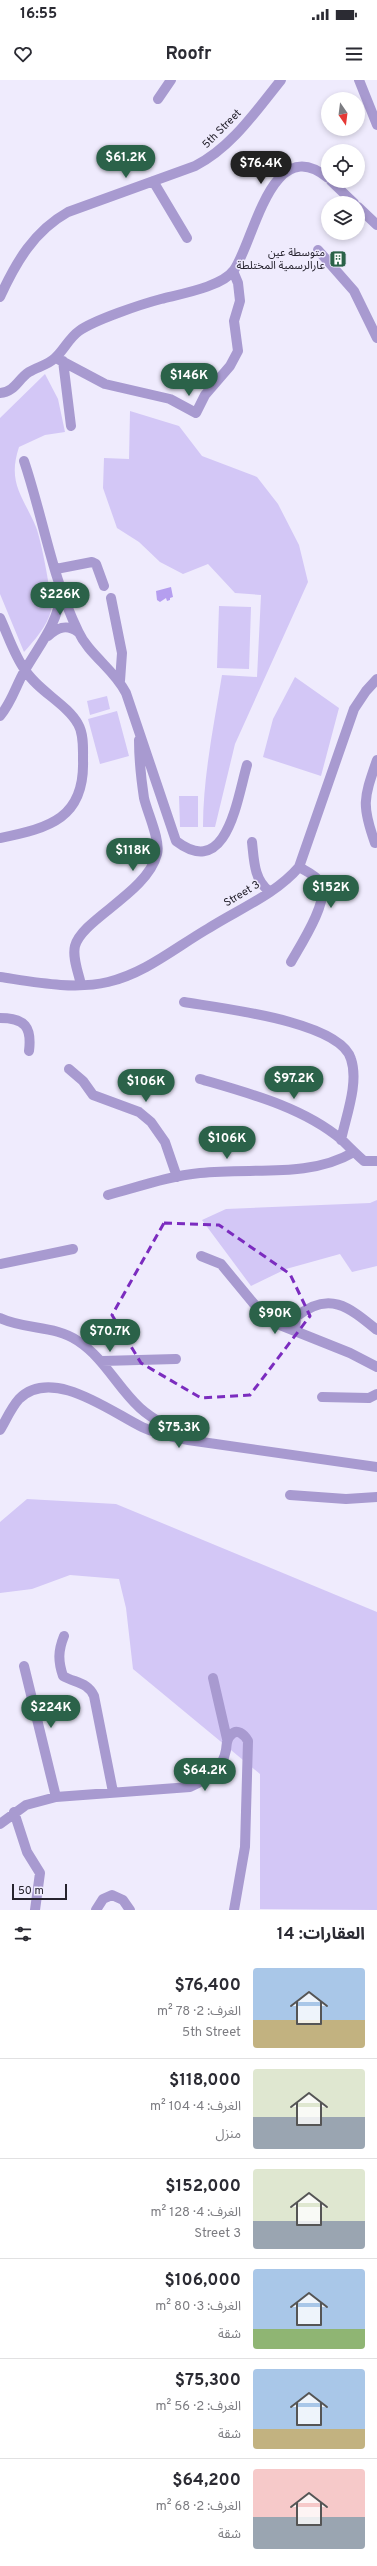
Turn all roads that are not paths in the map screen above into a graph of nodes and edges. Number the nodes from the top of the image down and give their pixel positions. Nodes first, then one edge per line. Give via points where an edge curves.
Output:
1 (171, 80) edge
2 (281, 80) edge
3 (359, 80) edge
4 (158, 99) dead end
5 (377, 125) edge
6 (321, 173) edge
7 (154, 181) junction
8 (338, 188) edge
9 (347, 196) edge
10 (365, 214) edge
11 (377, 225) edge
12 (187, 238) dead end
13 (318, 250) dead end
14 (234, 271) junction
15 (0, 297) edge
16 (377, 338) edge
17 (59, 360) junction
18 (0, 393) edge
19 (71, 426) dead end
20 (24, 461) dead end
21 (56, 569) junction
22 (104, 586) dead end
23 (62, 590) junction
24 (111, 598) dead end
25 (0, 618) edge
26 (78, 632) junction
27 (46, 637) junction
28 (24, 670) junction
29 (377, 679) edge
30 (120, 681) junction
31 (0, 716) edge
32 (138, 732) junction
33 (377, 760) edge
34 (247, 765) dead end
35 (0, 838) edge
36 (252, 842) dead end
37 (375, 843) dead end
38 (299, 867) junction
39 (269, 891) junction
40 (291, 962) dead end
41 (0, 977) edge
42 (81, 985) junction
43 (184, 1002) dead end
44 (0, 1018) edge
45 (29, 1051) dead end
46 (69, 1069) dead end
47 (200, 1079) dead end
48 (341, 1140) junction
49 (354, 1152) junction
50 (377, 1161) edge
51 (177, 1177) junction
52 (108, 1195) dead end
53 (73, 1249) dead end
54 (201, 1256) dead end
55 (0, 1264) edge
56 (0, 1318) edge
57 (377, 1330) edge
58 (295, 1331) junction
59 (176, 1358) dead end
60 (102, 1361) junction
61 (377, 1367) edge
62 (377, 1394) edge
63 (322, 1397) dead end
64 (0, 1430) edge
65 (188, 1440) junction
66 (377, 1467) edge
67 (290, 1495) dead end
68 (377, 1497) edge
69 (64, 1636) dead end
70 (24, 1666) dead end
71 (212, 1678) dead end
72 (227, 1739) junction
73 (114, 1792) junction
74 (56, 1797) junction
75 (14, 1812) junction
76 (0, 1824) edge
77 (35, 1910) edge
78 (96, 1910) edge
79 (130, 1910) edge
80 (234, 1910) edge

1 - 4 street
2 - 7 street, 5th Street via 219,151 195,166
3 - 5 street
6 - 14 street via 302,167 290,170 278,180 260,208
7 - 12 street
7 - 15 street, 5th Street via 68,212 49,223 35,236 9,277
8 - 9 street
10 - 11 street
13 - 16 street via 354,291
14 - 17 street via 213,284 154,301 89,325 68,341
14 - 17 street via 240,301 234,321 238,351 230,366 205,395 196,413 170,399 105,384
17 - 18 street via 28,372 10,391
17 - 19 street
20 - 21 street
21 - 22 street via 92,562 96,564
21 - 23 street
23 - 26 street
23 - 27 street via 59,606
24 - 30 street via 122,653
25 - 28 street
26 - 27 street via 69,627 60,628
26 - 30 street via 85,645
27 - 28 street
28 - 31 street via 14,695
28 - 35 street via 78,724 83,750 82,784 71,809 61,818
29 - 38 street, Street 3 via 366,690 354,709
30 - 32 street
32 - 34 street via 176,841 188,850 206,851 217,845 228,832
32 - 42 street via 140,770 157,843 157,854 136,888 90,927 76,945 74,953
33 - 37 street via 364,800
36 - 39 street via 261,885
38 - 39 street, Street 3 via 279,887
38 - 40 street via 317,879 323,890 320,906
39 - 42 street, Street 3 via 147,966 108,982
41 - 42 street, Street 3
43 - 48 street via 301,1024 337,1041 351,1057 354,1070
44 - 45 street via 11,1018 26,1026 31,1037
46 - 51 street via 84,1081 93,1095 139,1112 151,1122 165,1142
47 - 48 street via 258,1096 284,1107 321,1126
48 - 49 street
49 - 50 street via 364,1161
49 - 51 street via 327,1164 304,1168 216,1171
51 - 52 street
53 - 55 street
54 - 58 street via 210,1258 224,1267 266,1317
56 - 60 street via 22,1326 60,1332 77,1340
57 - 58 street via 346,1308 329,1302 309,1307 296,1317
58 - 61 street
59 - 60 street
60 - 65 street via 140,1409
62 - 63 street via 369,1398
64 - 65 street via 20,1399 28,1393 43,1389 65,1390 87,1397 143,1427
65 - 66 street
67 - 68 street via 346,1499
69 - 73 street via 58,1658 60,1668 63,1676 90,1688 94,1696
70 - 74 street
71 - 72 street
72 - 73 street via 224,1758 207,1779 180,1789
72 - 80 street via 231,1734 238,1732 245,1734 248,1741 244,1847
73 - 74 street
74 - 75 street via 31,1803
75 - 76 street
75 - 77 street via 27,1852 40,1873
78 - 79 street via 102,1899 112,1895 123,1900

